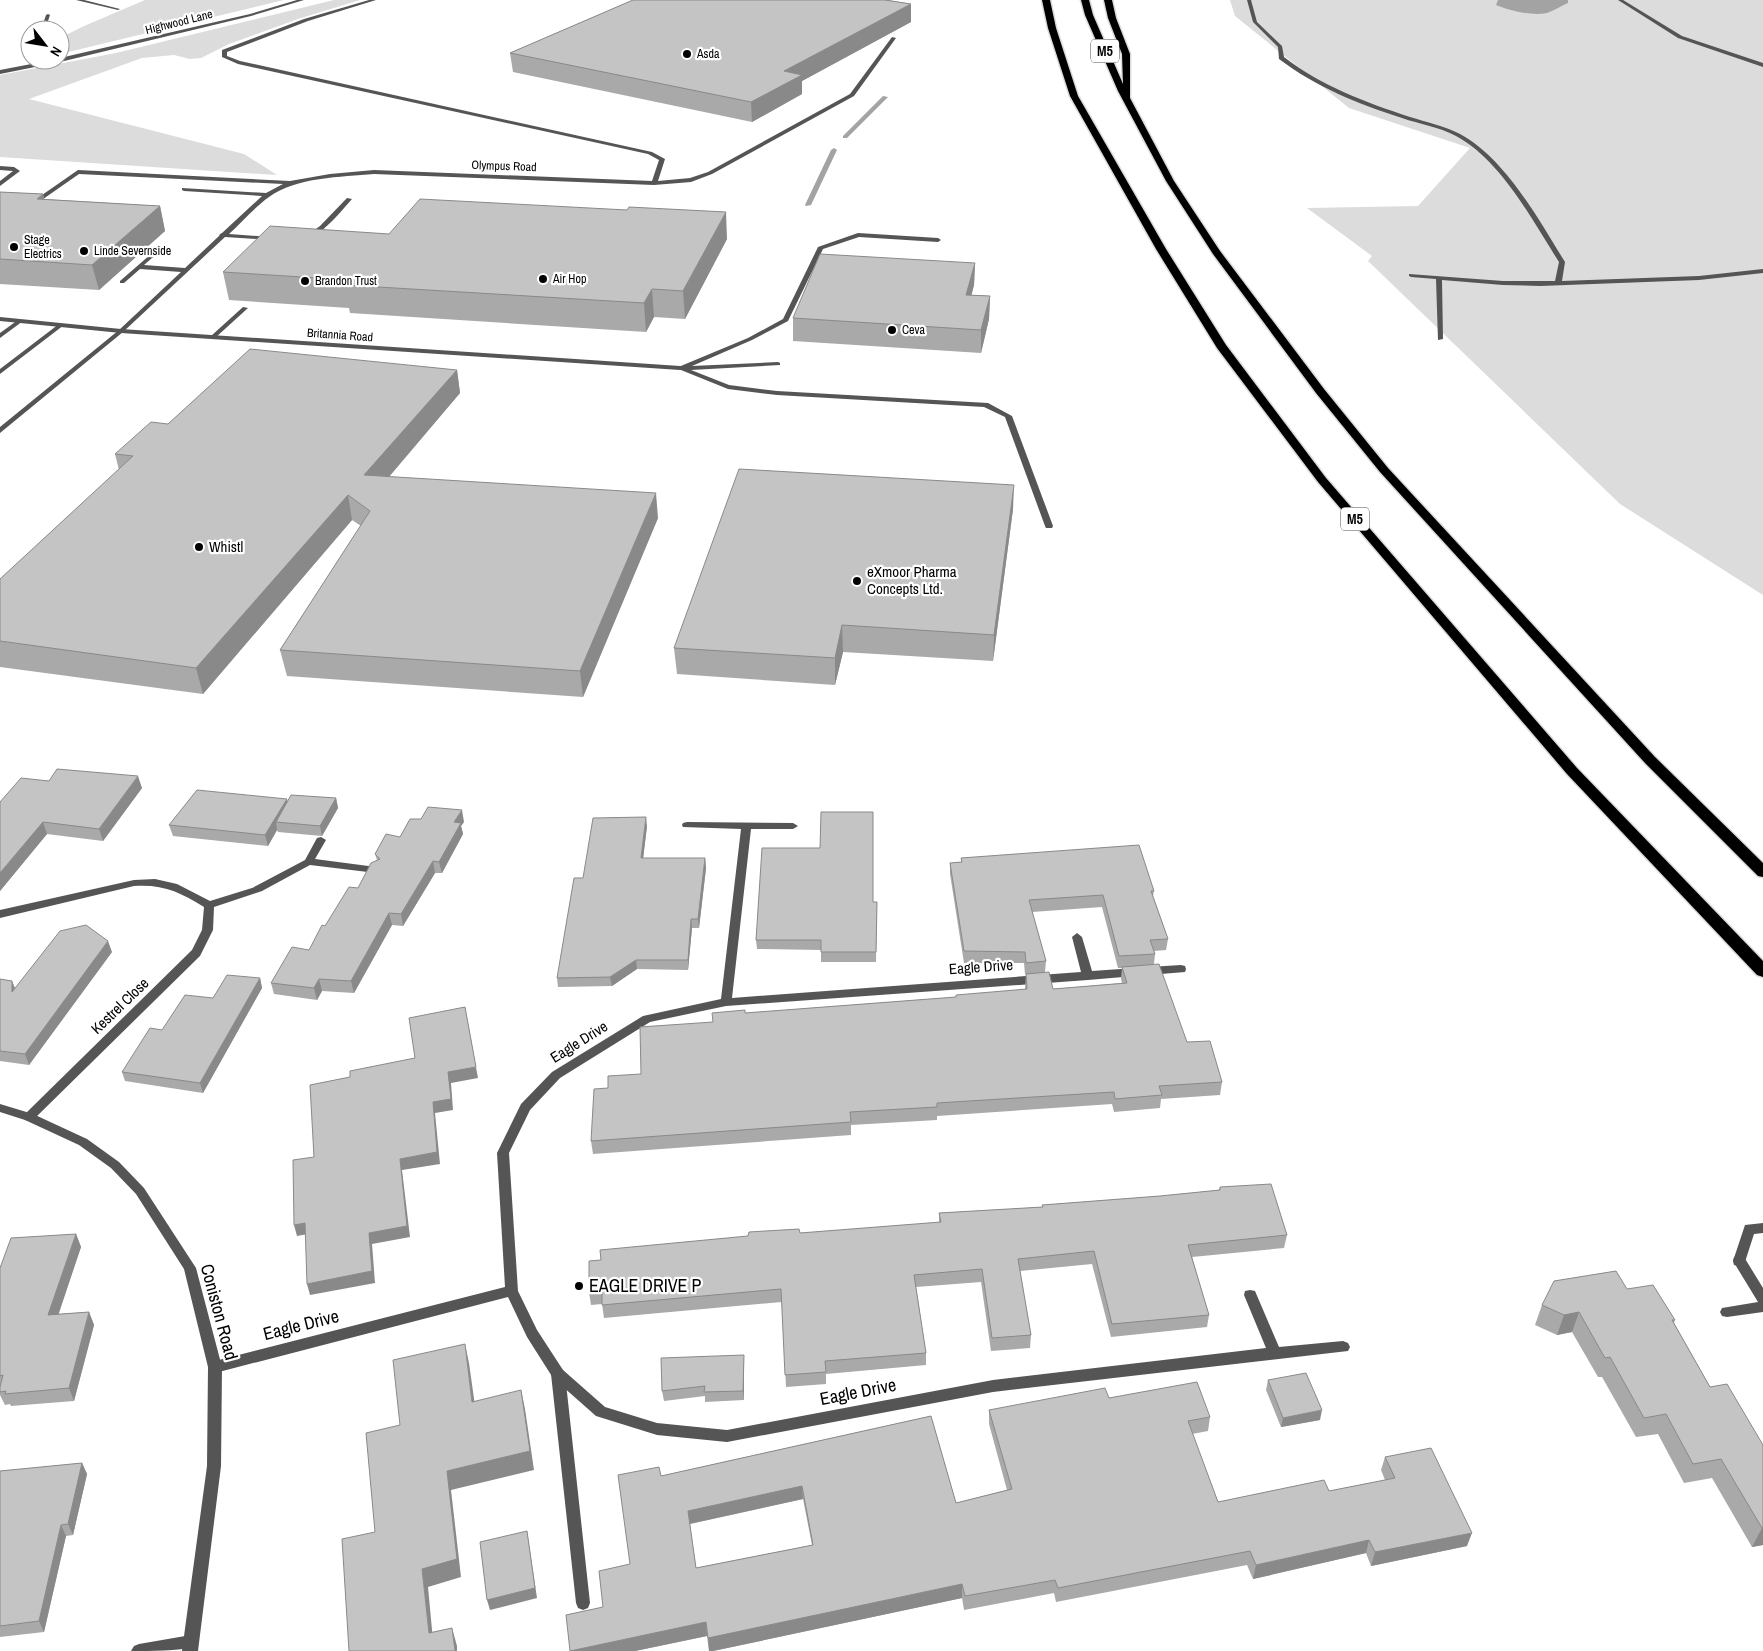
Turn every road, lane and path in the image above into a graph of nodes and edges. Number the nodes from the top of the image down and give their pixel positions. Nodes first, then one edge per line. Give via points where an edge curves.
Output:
1 (78, 0) edge
2 (302, 0) edge
3 (374, 0) edge
4 (1046, 0) edge
5 (1086, 0) edge
6 (1108, 0) edge
7 (1249, 0) edge
8 (1620, 0) edge
9 (118, 9) dead end
10 (48, 15) dead end
11 (46, 20) edge
12 (894, 38) edge
13 (70, 58) edge
14 (1763, 65) edge
15 (20, 68) edge
16 (0, 72) edge
17 (1127, 100) junction
18 (0, 168) edge
19 (290, 183) junction
20 (654, 183) junction
21 (0, 184) edge
22 (184, 189) dead end
23 (267, 195) junction
24 (349, 199) dead end
25 (34, 203) edge
26 (222, 236) junction
27 (302, 238) edge
28 (276, 240) edge
29 (938, 240) dead end
30 (158, 250) dead end
31 (139, 267) junction
32 (186, 270) junction
33 (1763, 271) edge
34 (1411, 276) dead end
35 (1439, 278) junction
36 (122, 282) dead end
37 (1558, 283) junction
38 (245, 308) edge
39 (0, 319) edge
40 (20, 321) junction
41 (61, 325) junction
42 (121, 331) junction
43 (0, 336) edge
44 (212, 337) junction
45 (1440, 339) dead end
46 (778, 364) dead end
47 (680, 368) junction
48 (0, 372) edge
49 (0, 431) edge
50 (1048, 526) dead end
51 (687, 824) dead end
52 (746, 826) junction
53 (793, 826) dead end
54 (321, 840) dead end
55 (308, 862) junction
56 (376, 870) edge
57 (1763, 872) edge
58 (209, 905) junction
59 (0, 914) edge
60 (1077, 937) dead end
61 (1181, 969) dead end
62 (1763, 971) edge
63 (1088, 976) junction
64 (726, 1002) junction
65 (0, 1108) edge
66 (29, 1117) junction
67 (1763, 1228) edge
68 (512, 1291) junction
69 (1250, 1295) dead end
70 (1763, 1299) edge
71 (1763, 1307) edge
72 (1727, 1312) dead end
73 (1343, 1348) dead end
74 (1275, 1353) junction
75 (215, 1367) junction
76 (558, 1374) junction
77 (583, 1603) dead end
78 (190, 1646) edge
79 (139, 1651) edge

1 - 9 street
2 - 13 street, Highwood Lane
3 - 20 street via 306,20 224,52 225,57 650,153 662,159
4 - 62 highway, M5 via 1074,96 1160,249 1221,346 1322,480 1572,772
5 - 17 highway, M5 via 1089,15
6 - 17 highway, M5 via 1126,54
7 - 37 street via 1254,22 1280,47 1282,58 1304,75 1376,106 1457,134 1483,152 1562,262
8 - 14 street via 1680,37
10 - 11 street
12 - 20 street, Olympus Road via 852,95 710,173 691,180
15 - 16 street, Highwood Lane
17 - 57 highway, M5 via 1170,181 1216,252 1384,470 1650,760
18 - 21 street via 17,171
19 - 20 street, Olympus Road via 374,172
19 - 23 street, Olympus Road
19 - 25 street via 78,172
22 - 23 street
23 - 26 street, Olympus Road
24 - 27 street via 322,227
26 - 28 street
26 - 32 street, Olympus Road
29 - 47 street via 858,235 820,248 786,320
30 - 31 street
31 - 32 street
31 - 36 street
32 - 42 street, Olympus Road
33 - 37 street via 1655,281
34 - 35 street
35 - 37 street via 1509,284
35 - 45 street
38 - 44 street
39 - 40 street, Britannia Road
40 - 41 street, Britannia Road
40 - 43 street
41 - 42 street, Britannia Road
41 - 48 street
42 - 44 street, Britannia Road
42 - 49 street, Olympus Road
44 - 47 street, Britannia Road
46 - 47 street
47 - 50 street via 728,387 767,392 985,405 1008,416
51 - 52 street
52 - 53 street
52 - 64 street
54 - 55 street
55 - 56 street
55 - 58 street via 258,889
58 - 59 street via 187,891 150,881
58 - 66 street, Kestrel Close via 207,937 196,953
60 - 63 street
61 - 63 street, Eagle Drive
63 - 64 street, Eagle Drive
64 - 68 street, Eagle Drive via 647,1019 556,1075 525,1107 503,1153
65 - 66 street, Coniston Road
66 - 75 street, Coniston Road via 83,1142 114,1165 140,1191 190,1268
67 - 70 street via 1749,1229 1740,1261
68 - 75 street, Eagle Drive
68 - 76 street, Eagle Drive via 532,1333
69 - 74 street
71 - 72 street
73 - 74 street, Eagle Drive
74 - 76 street, Eagle Drive via 993,1386 727,1436 657,1429 600,1412
75 - 78 street, Coniston Road via 214,1466
76 - 77 street
78 - 79 street

